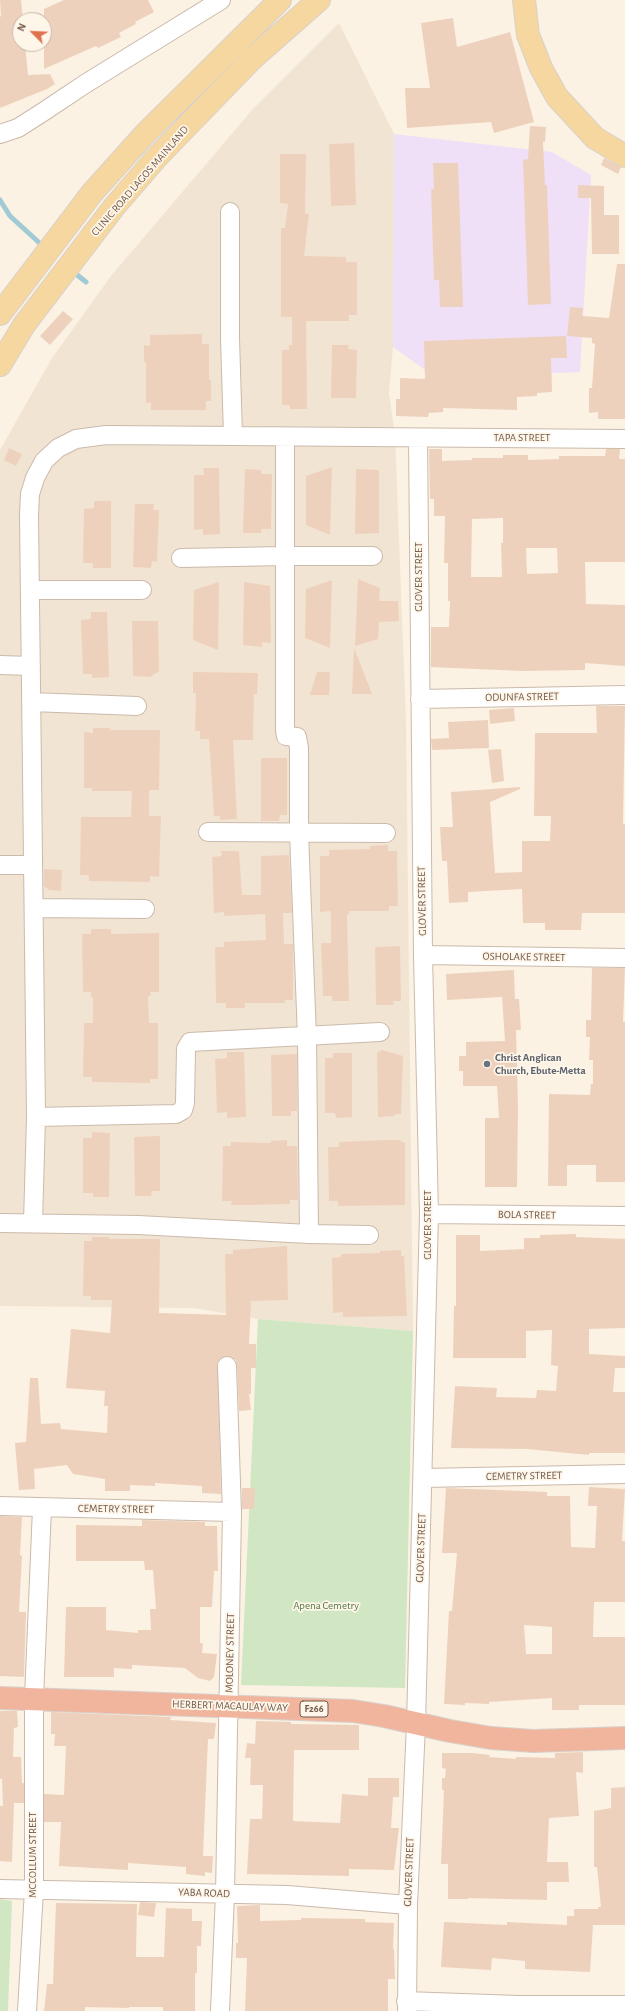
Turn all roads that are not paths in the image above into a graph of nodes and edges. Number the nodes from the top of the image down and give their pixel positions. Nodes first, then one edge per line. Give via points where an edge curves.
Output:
1 (221, 0) edge
2 (280, 0) edge
3 (319, 0) edge
4 (524, 0) edge
5 (0, 134) edge
6 (625, 156) edge
7 (230, 212) dead end
8 (1, 312) edge
9 (0, 365) edge
10 (233, 436) junction
11 (285, 437) junction
12 (418, 438) junction
13 (625, 439) edge
14 (284, 556) junction
15 (373, 556) dead end
16 (181, 558) dead end
17 (30, 590) junction
18 (142, 590) dead end
19 (0, 665) edge
20 (31, 666) junction
21 (625, 695) edge
22 (420, 699) junction
23 (31, 702) junction
24 (137, 706) dead end
25 (208, 832) dead end
26 (299, 833) junction
27 (386, 833) dead end
28 (0, 865) edge
29 (33, 865) junction
30 (34, 908) junction
31 (145, 909) dead end
32 (423, 955) junction
33 (625, 958) edge
34 (380, 1032) dead end
35 (307, 1037) junction
36 (36, 1117) junction
37 (429, 1214) junction
38 (625, 1216) edge
39 (0, 1223) edge
40 (33, 1223) junction
41 (309, 1234) junction
42 (369, 1235) dead end
43 (227, 1366) dead end
44 (625, 1474) edge
45 (423, 1478) junction
46 (0, 1506) edge
47 (42, 1508) junction
48 (232, 1512) junction
49 (0, 1698) edge
50 (34, 1698) junction
51 (229, 1706) junction
52 (416, 1724) junction
53 (625, 1738) edge
54 (0, 1889) edge
55 (34, 1890) junction
56 (225, 1894) junction
57 (408, 1905) junction
58 (625, 2005) edge
59 (406, 2006) edge
60 (28, 2011) edge
61 (220, 2011) edge

1 - 5 street via 18,128
2 - 8 main road via 184,93 92,193
3 - 9 main road, CLINIC ROAD LAGOS MAINLAND via 253,58 158,156 114,207 24,325
4 - 6 main road via 528,35 557,97 595,138
7 - 10 street
10 - 11 street, TAPA STREET
10 - 17 street, TAPA STREET via 106,435 76,439 58,448 44,461 30,494
11 - 12 street, TAPA STREET
11 - 14 street
12 - 13 street, TAPA STREET
12 - 22 street, GLOVER STREET
14 - 15 street
14 - 16 street
14 - 26 street via 285,730 286,736 298,737
17 - 18 street
17 - 20 street, TAPA STREET
19 - 20 street
20 - 23 street, TAPA STREET
21 - 22 street, ODUNFA STREET
22 - 32 street, GLOVER STREET
23 - 24 street
23 - 29 street, TAPA STREET
25 - 26 street
26 - 27 street
26 - 35 street
28 - 29 street
29 - 30 street, TAPA STREET
30 - 31 street
30 - 36 street, TAPA STREET
32 - 33 street, OSHOLAKE STREET
32 - 37 street, GLOVER STREET
34 - 35 street
35 - 36 street via 190,1042 186,1049 185,1103 183,1110 176,1114
35 - 41 street
36 - 40 street, TAPA STREET
37 - 38 street, BOLA STREET
37 - 45 street, GLOVER STREET
39 - 40 street
40 - 41 street via 138,1225
41 - 42 street
43 - 48 street, MOLONEY STREET
44 - 45 street, CEMETRY STREET
45 - 52 street, GLOVER STREET
46 - 47 street, CEMETRY STREET
47 - 48 street, CEMETRY STREET
47 - 50 street, MCCOLLUM STREET
48 - 51 street, MOLONEY STREET
49 - 50 highway, HERBERT MACAULAY WAY / F266
50 - 51 highway, HERBERT MACAULAY WAY / F266
50 - 55 street, MCCOLLUM STREET
51 - 52 highway, HERBERT MACAULAY WAY / F266 via 353,1711
51 - 56 street, MOLONEY STREET
52 - 53 highway, HERBERT MACAULAY WAY / F266 via 491,1738 532,1741
52 - 57 street, GLOVER STREET
54 - 55 street, YABA ROAD
55 - 56 street, YABA ROAD
55 - 60 street, MCCOLLUM STREET
56 - 57 street, YABA ROAD via 287,1895
56 - 61 street, MOLONEY STREET
57 - 59 street, GLOVER STREET
58 - 59 street

